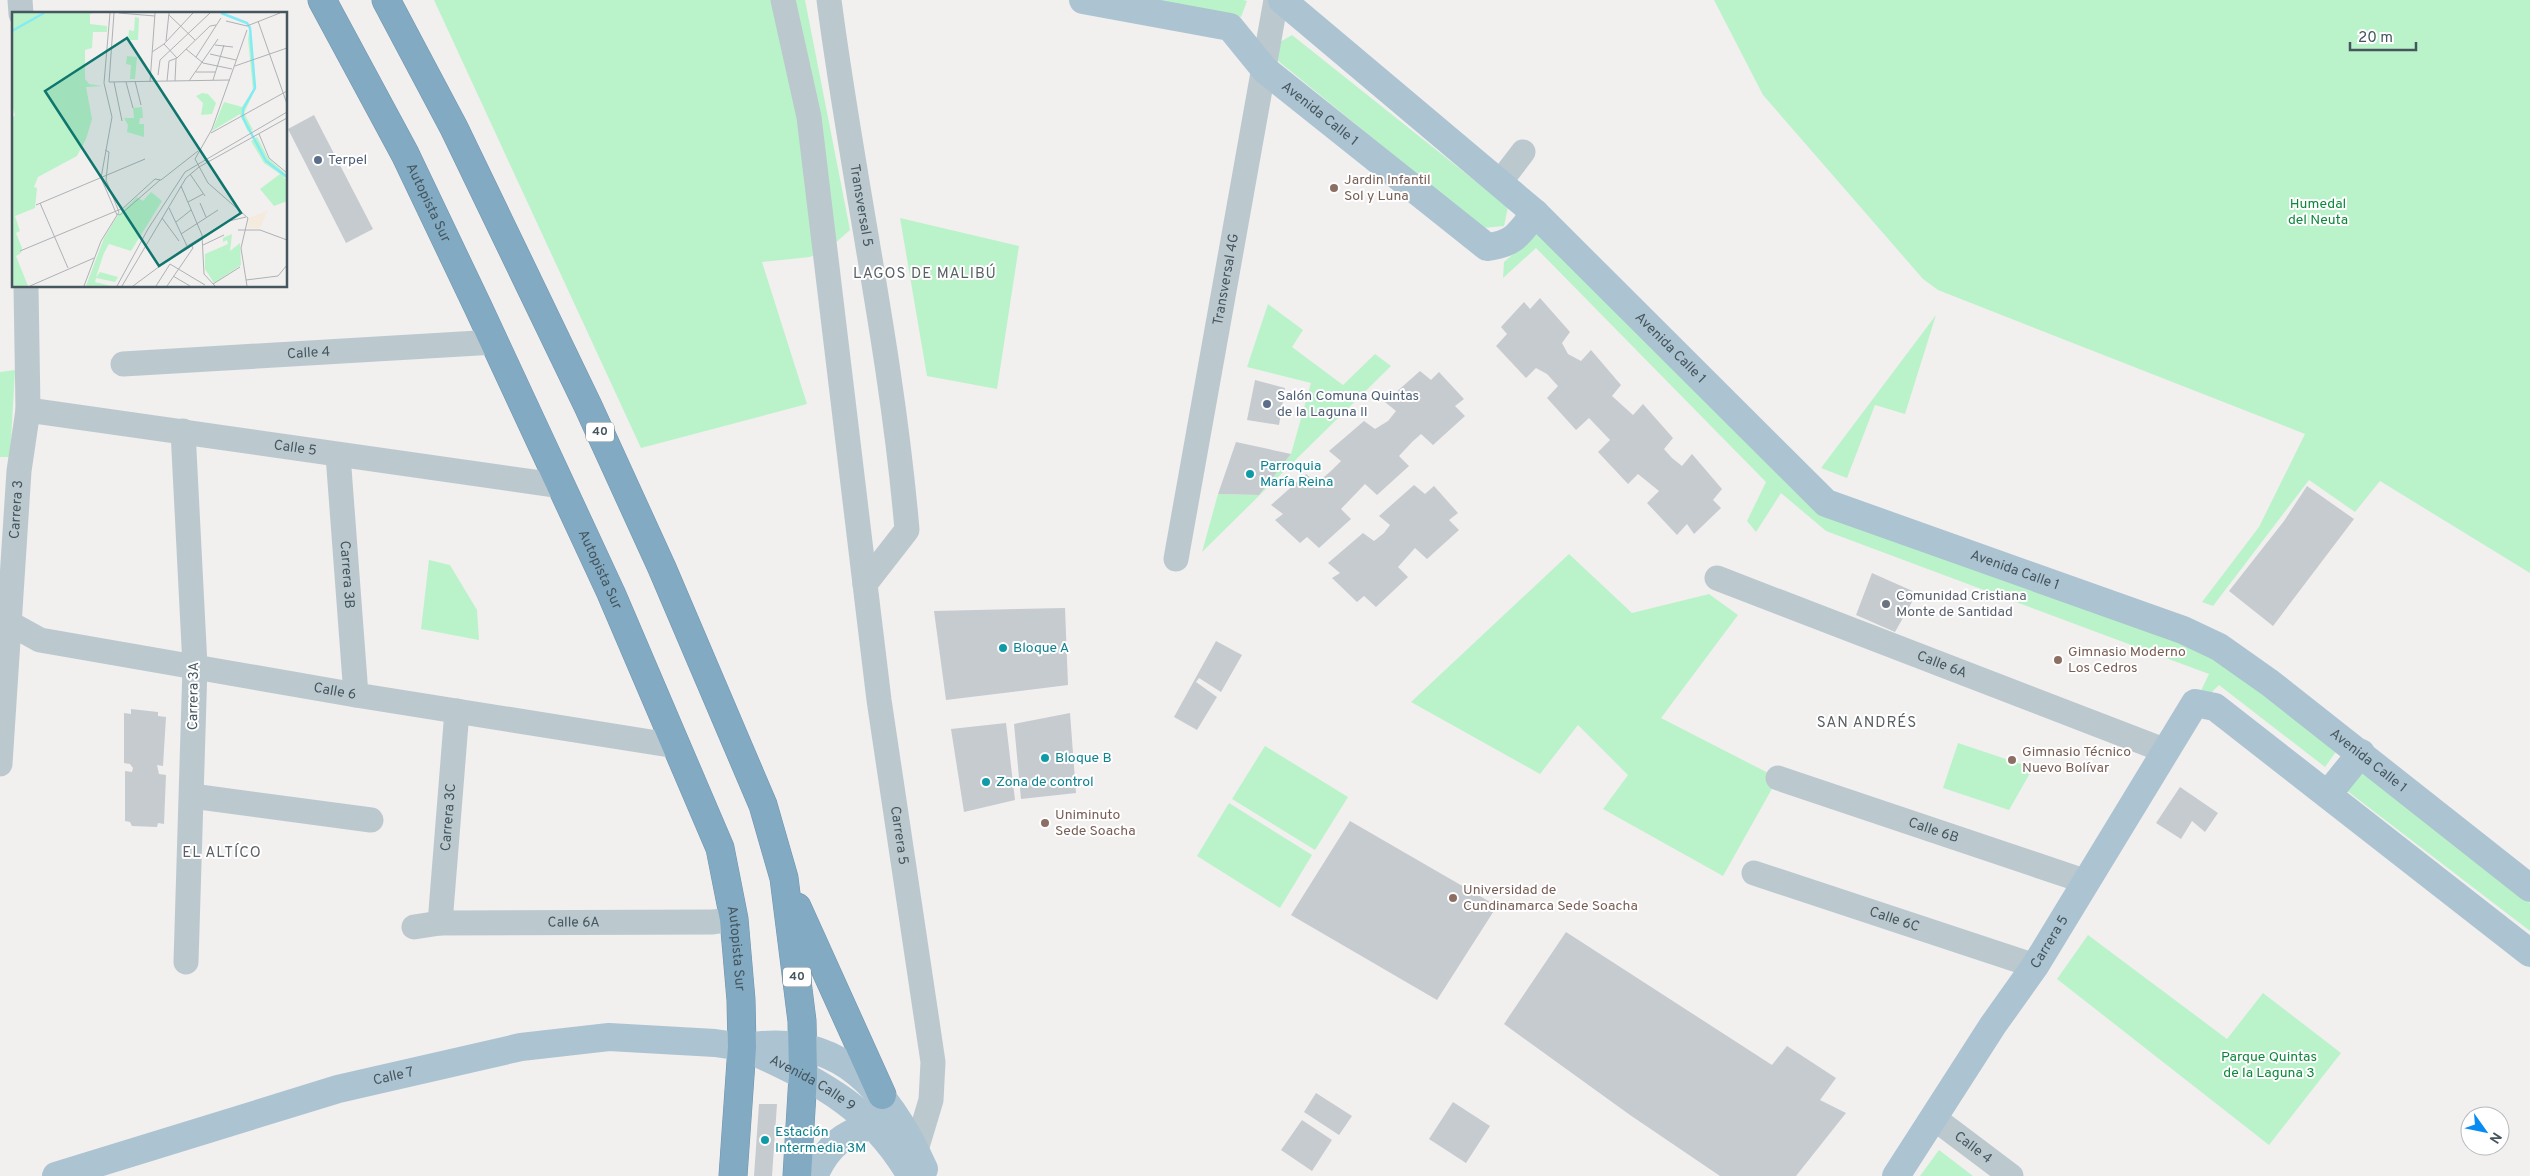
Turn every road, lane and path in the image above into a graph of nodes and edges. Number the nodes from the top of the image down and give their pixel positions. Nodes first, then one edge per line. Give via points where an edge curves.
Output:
1 (322, 0) edge
2 (386, 0) edge
3 (783, 0) edge
4 (829, 0) edge
5 (1083, 0) edge
6 (1276, 0) edge
7 (1282, 0) edge
8 (1265, 70) junction
9 (1523, 152) dead end
10 (1500, 182) junction
11 (1535, 213) junction
12 (26, 288) edge
13 (495, 342) junction
14 (123, 364) dead end
15 (28, 410) junction
16 (183, 431) junction
17 (338, 455) junction
18 (9, 471) edge
19 (562, 486) junction
20 (1176, 559) dead end
21 (1717, 578) dead end
22 (865, 584) junction
23 (4, 620) edge
24 (195, 666) junction
25 (356, 695) junction
26 (457, 711) junction
27 (676, 746) junction
28 (2166, 751) junction
29 (2361, 753) junction
30 (0, 764) edge
31 (1778, 778) dead end
32 (2328, 794) junction
33 (192, 796) junction
34 (371, 820) dead end
35 (1754, 873) dead end
36 (784, 878) junction
37 (2087, 882) junction
38 (2530, 888) edge
39 (734, 919) junction
40 (440, 922) junction
41 (414, 927) dead end
42 (2530, 953) edge
43 (186, 962) dead end
44 (2035, 966) junction
45 (742, 1047) junction
46 (803, 1047) junction
47 (804, 1076) junction
48 (882, 1094) junction
49 (1934, 1118) junction
50 (874, 1124) junction
51 (914, 1163) edge
52 (56, 1176) edge
53 (733, 1176) edge
54 (797, 1176) edge
55 (814, 1176) edge
56 (928, 1176) edge
57 (1896, 1176) edge
58 (2011, 1176) edge

1 - 13 highway, Autopista Sur via 405,154
2 - 36 highway, 40 via 454,128 662,568 760,796
3 - 22 street, Carrera 5 via 809,117
4 - 22 street, Transversal 5 via 884,342 906,530
5 - 8 main road, Avenida Calle 1 via 1230,27
6 - 8 street, Transversal 4G
7 - 10 main road, Avenida Calle 1
8 - 11 main road, Avenida Calle 1 via 1487,247 1505,245 1519,234
8 - 20 street, Transversal 4G
9 - 10 street
10 - 11 main road, Avenida Calle 1
11 - 29 main road, Avenida Calle 1 via 1826,503 2210,642 2265,679
12 - 15 street, Carrera 3
13 - 14 street, Calle 4
13 - 19 highway, Autopista Sur
15 - 16 street, Calle 5
15 - 18 street, Carrera 3
16 - 17 street, Calle 5
16 - 24 street, Carrera 3A
17 - 19 street, Calle 5
17 - 25 street, Carrera 3B
18 - 23 street, Carrera 3
19 - 27 highway, Autopista Sur via 612,593
21 - 28 street, Calle 6A
22 - 51 street, Carrera 5 via 933,1062 931,1100
23 - 24 street, Calle 6 via 40,640
23 - 30 street, Carrera 3
24 - 25 street, Calle 6
24 - 33 street, Carrera 3A
25 - 26 street, Calle 6
26 - 27 street, Calle 6
26 - 40 street, Carrera 3C
27 - 39 highway, Autopista Sur via 720,848
28 - 32 main road, Carrera 5 via 2195,703 2215,707
28 - 37 main road, Carrera 5
29 - 32 main road
29 - 38 main road, Avenida Calle 1
31 - 37 street, Calle 6B
32 - 42 main road
33 - 34 street
33 - 43 street, Carrera 3A
35 - 44 street, Calle 6C
36 - 46 highway, 40 via 802,1012
36 - 48 highway
37 - 44 main road, Carrera 5
39 - 40 street, Calle 6A via 713,922
39 - 45 highway, Autopista Sur
40 - 41 street, Calle 6A
44 - 49 main road, Carrera 5
45 - 46 main road, Avenida Calle 9 via 783,1044
45 - 47 main road, Avenida Calle 9
45 - 52 main road, Calle 7 via 609,1037 521,1047 338,1089
45 - 53 highway, Autopista Sur
46 - 47 highway, 40
46 - 48 main road, Avenida Calle 9 via 854,1069
47 - 50 main road, Avenida Calle 9 via 844,1098
47 - 54 highway, 40
48 - 51 main road, Avenida Calle 9
49 - 57 main road, Carrera 5
49 - 58 street, Calle 4
50 - 51 main road, Avenida Calle 9
50 - 55 main road via 851,1132 836,1142 822,1157
51 - 56 main road, Avenida Calle 9

